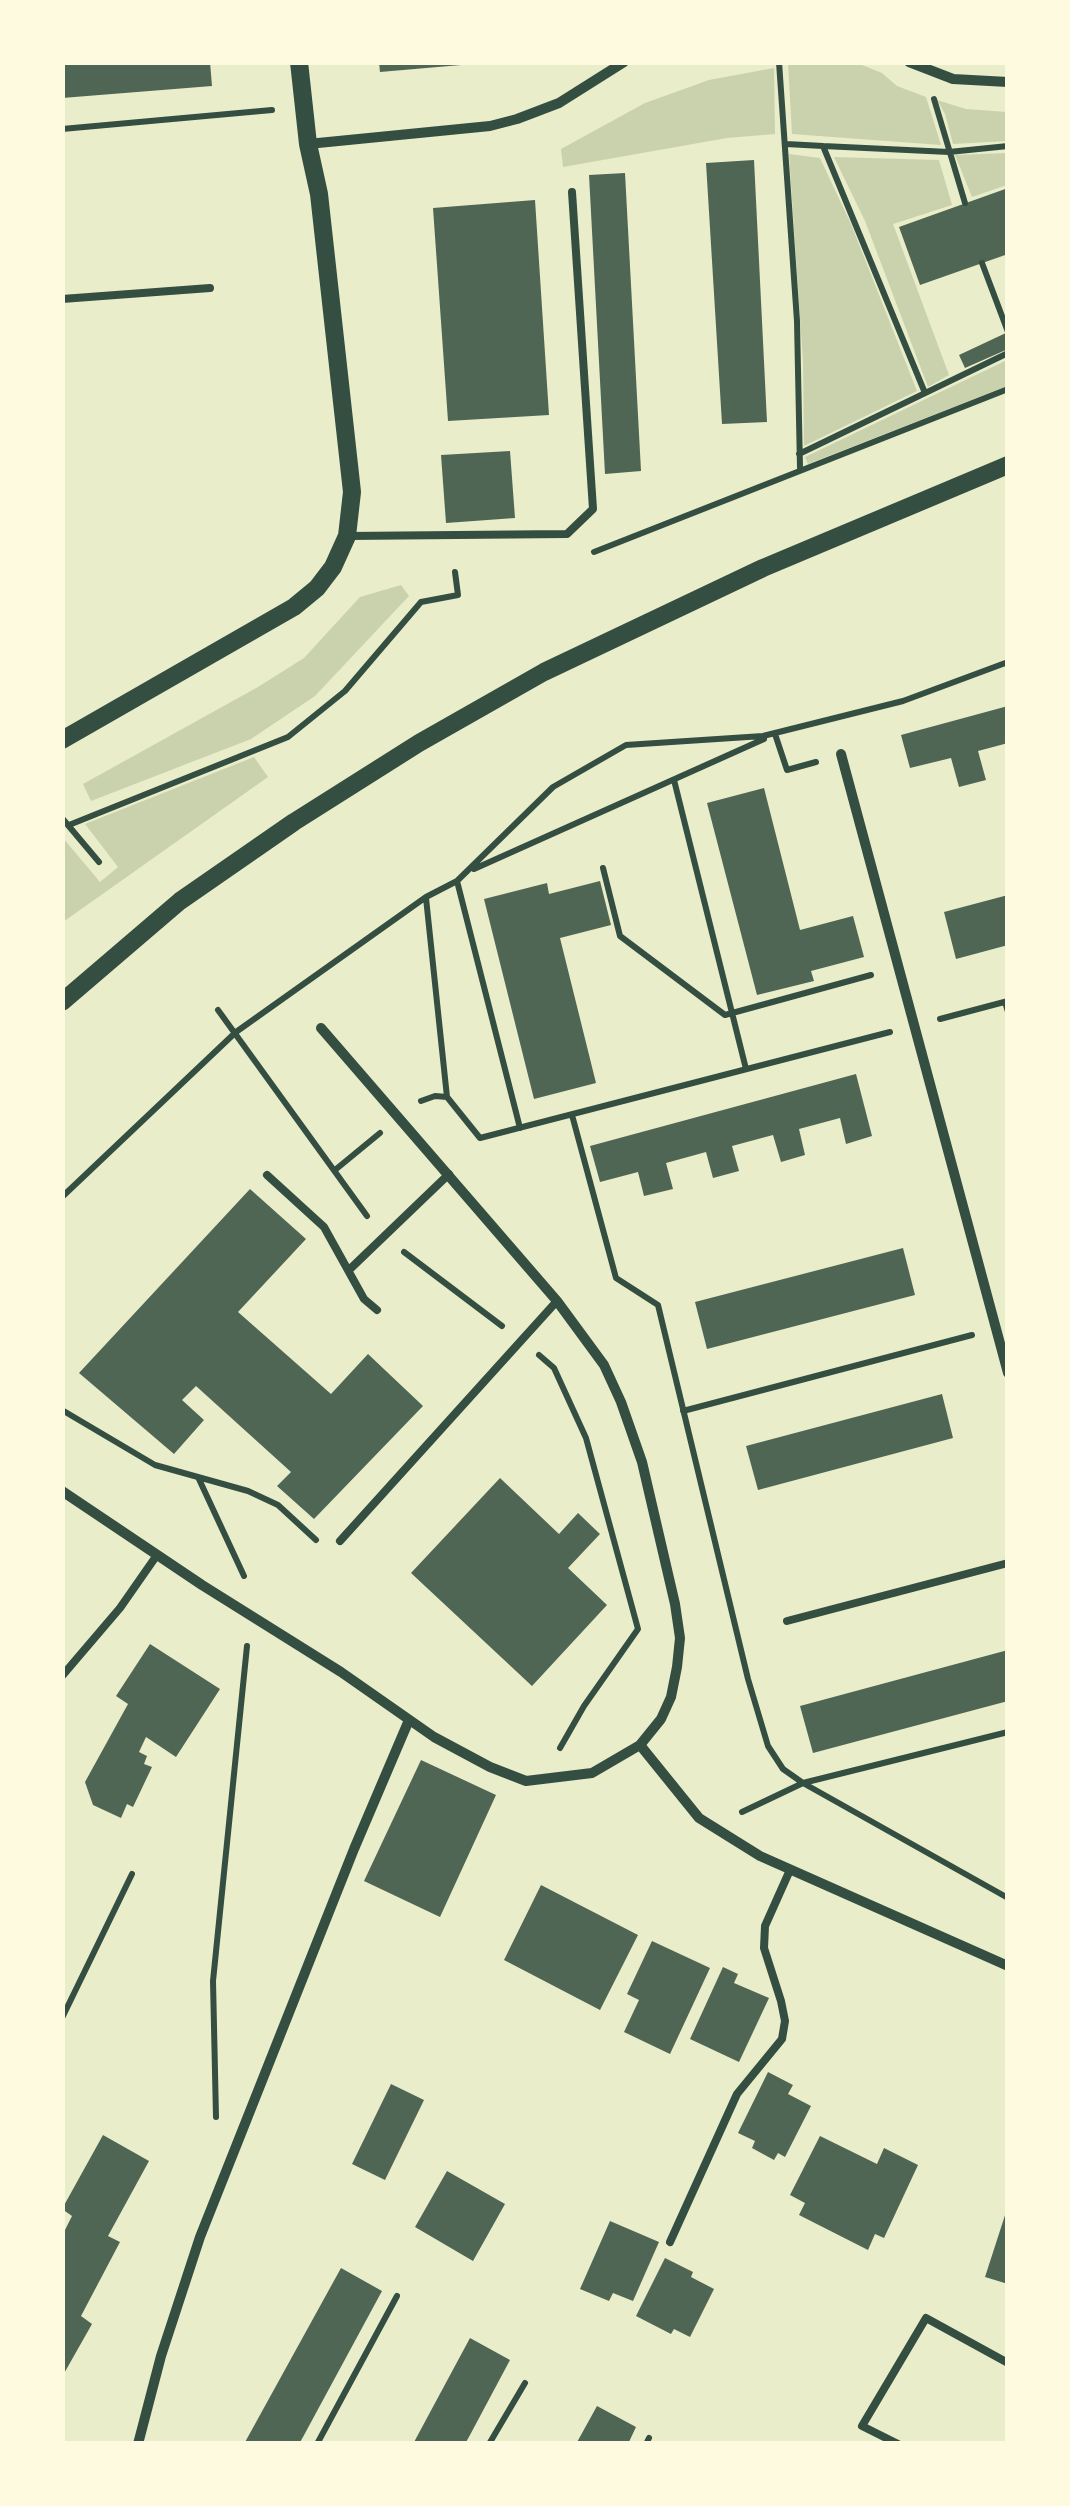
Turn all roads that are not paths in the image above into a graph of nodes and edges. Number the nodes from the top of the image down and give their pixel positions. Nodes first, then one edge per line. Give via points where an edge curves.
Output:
1 (299, 62) edge
2 (624, 62) edge
3 (912, 64) edge
4 (1008, 82) edge
5 (308, 144) junction
6 (572, 192) dead end
7 (210, 288) dead end
8 (62, 299) edge
9 (1008, 465) edge
10 (347, 536) junction
11 (62, 740) edge
12 (841, 754) road end
13 (62, 1002) edge
14 (321, 1028) dead end
15 (448, 1174) junction
16 (267, 1176) dead end
17 (349, 1270) junction
18 (558, 1301) junction
19 (377, 1310) dead end
20 (1008, 1373) edge
21 (62, 1491) edge
22 (340, 1541) road end
23 (157, 1555) junction
24 (1008, 1563) edge
25 (787, 1621) dead end
26 (62, 1676) edge
27 (410, 1720) junction
28 (640, 1745) junction
29 (790, 1870) junction
30 (1008, 1966) edge
31 (670, 2242) dead end
32 (1008, 2363) edge
33 (138, 2444) edge
34 (898, 2444) edge

1 - 5 street
2 - 5 street via 559,103 517,120
3 - 4 street via 953,79
5 - 10 street via 352,492
6 - 10 lane via 594,510 567,534
7 - 8 lane
9 - 13 street via 762,568 529,681 294,822 180,901
10 - 11 street via 325,578 294,608
12 - 20 street
14 - 15 street
15 - 17 lane
15 - 18 street
16 - 17 lane via 324,1227
17 - 19 lane
18 - 22 lane
18 - 28 street via 604,1365 621,1402 676,1604 680,1638 670,1697
21 - 23 street
23 - 26 lane
23 - 27 street
24 - 25 lane
27 - 28 street via 490,1768 526,1781 592,1772
27 - 33 street via 200,2237
28 - 29 street via 700,1818
29 - 30 street
29 - 31 lane via 764,1926 785,2021 782,2039 736,2094
32 - 34 lane via 926,2318 862,2426

